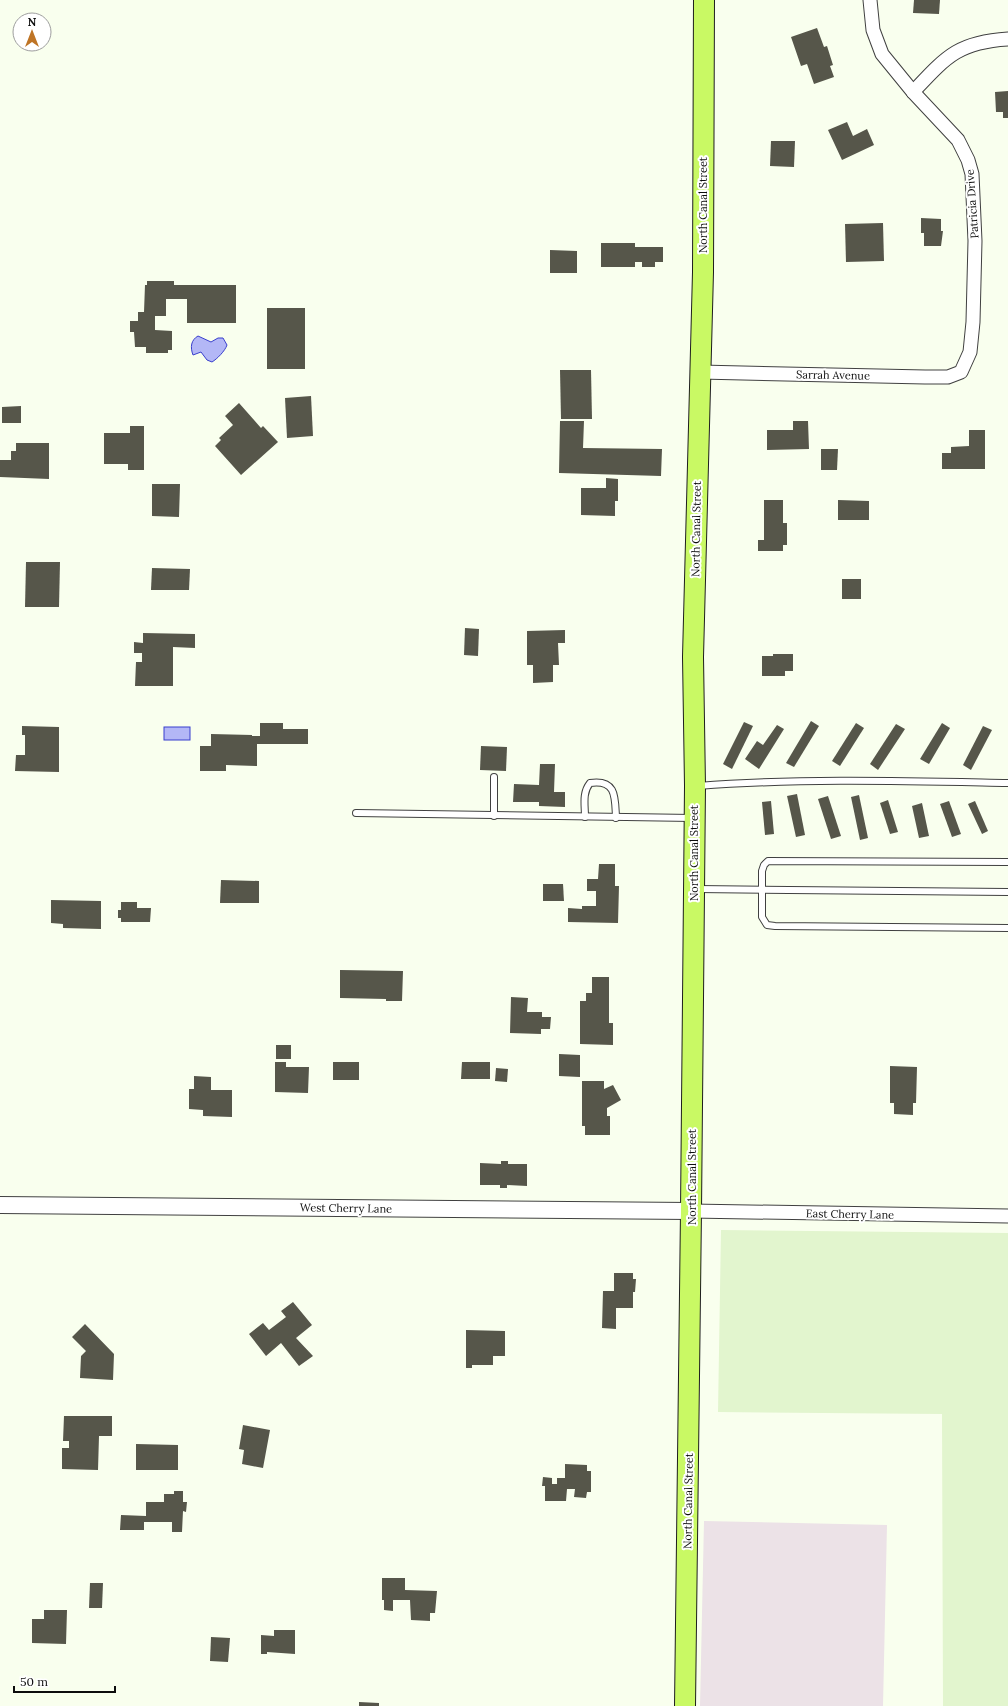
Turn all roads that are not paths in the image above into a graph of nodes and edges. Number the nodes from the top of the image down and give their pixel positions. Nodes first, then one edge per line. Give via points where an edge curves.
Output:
1 (704, 0) edge
2 (870, 0) edge
3 (1008, 38) edge
4 (913, 92) junction
5 (963, 368) joint
6 (700, 372) junction
7 (494, 778) dead end
8 (1008, 783) edge
9 (695, 786) junction
10 (356, 813) dead end
11 (494, 816) junction
12 (585, 817) junction
13 (616, 818) junction
14 (694, 818) junction
15 (1008, 862) edge
16 (694, 889) junction
17 (762, 890) junction
18 (1008, 892) edge
19 (1008, 928) edge
20 (0, 1205) edge
21 (691, 1211) junction
22 (1008, 1216) edge
23 (685, 1706) edge

1 - 6 main road, North Canal Street
2 - 4 street, Patricia Drive via 873,30 882,54
3 - 4 street via 981,41 962,47 948,57
4 - 5 street, Patricia Drive via 958,140 972,174 975,241 973,322 970,352
5 - 6 street, Sarrah Avenue via 961,372 948,377
6 - 9 main road, North Canal Street via 693,657
7 - 11 lane
8 - 9 lane via 838,780
9 - 14 main road, North Canal Street
10 - 11 lane
11 - 12 lane
12 - 13 lane
12 - 13 lane via 587,788 590,783 598,782 614,790
13 - 14 lane
14 - 16 main road, North Canal Street
15 - 17 lane via 775,860 764,865
16 - 17 lane
16 - 21 main road, North Canal Street
17 - 18 lane
17 - 19 lane via 762,917 768,925
20 - 21 street, West Cherry Lane
21 - 22 street, East Cherry Lane
21 - 23 main road, North Canal Street

